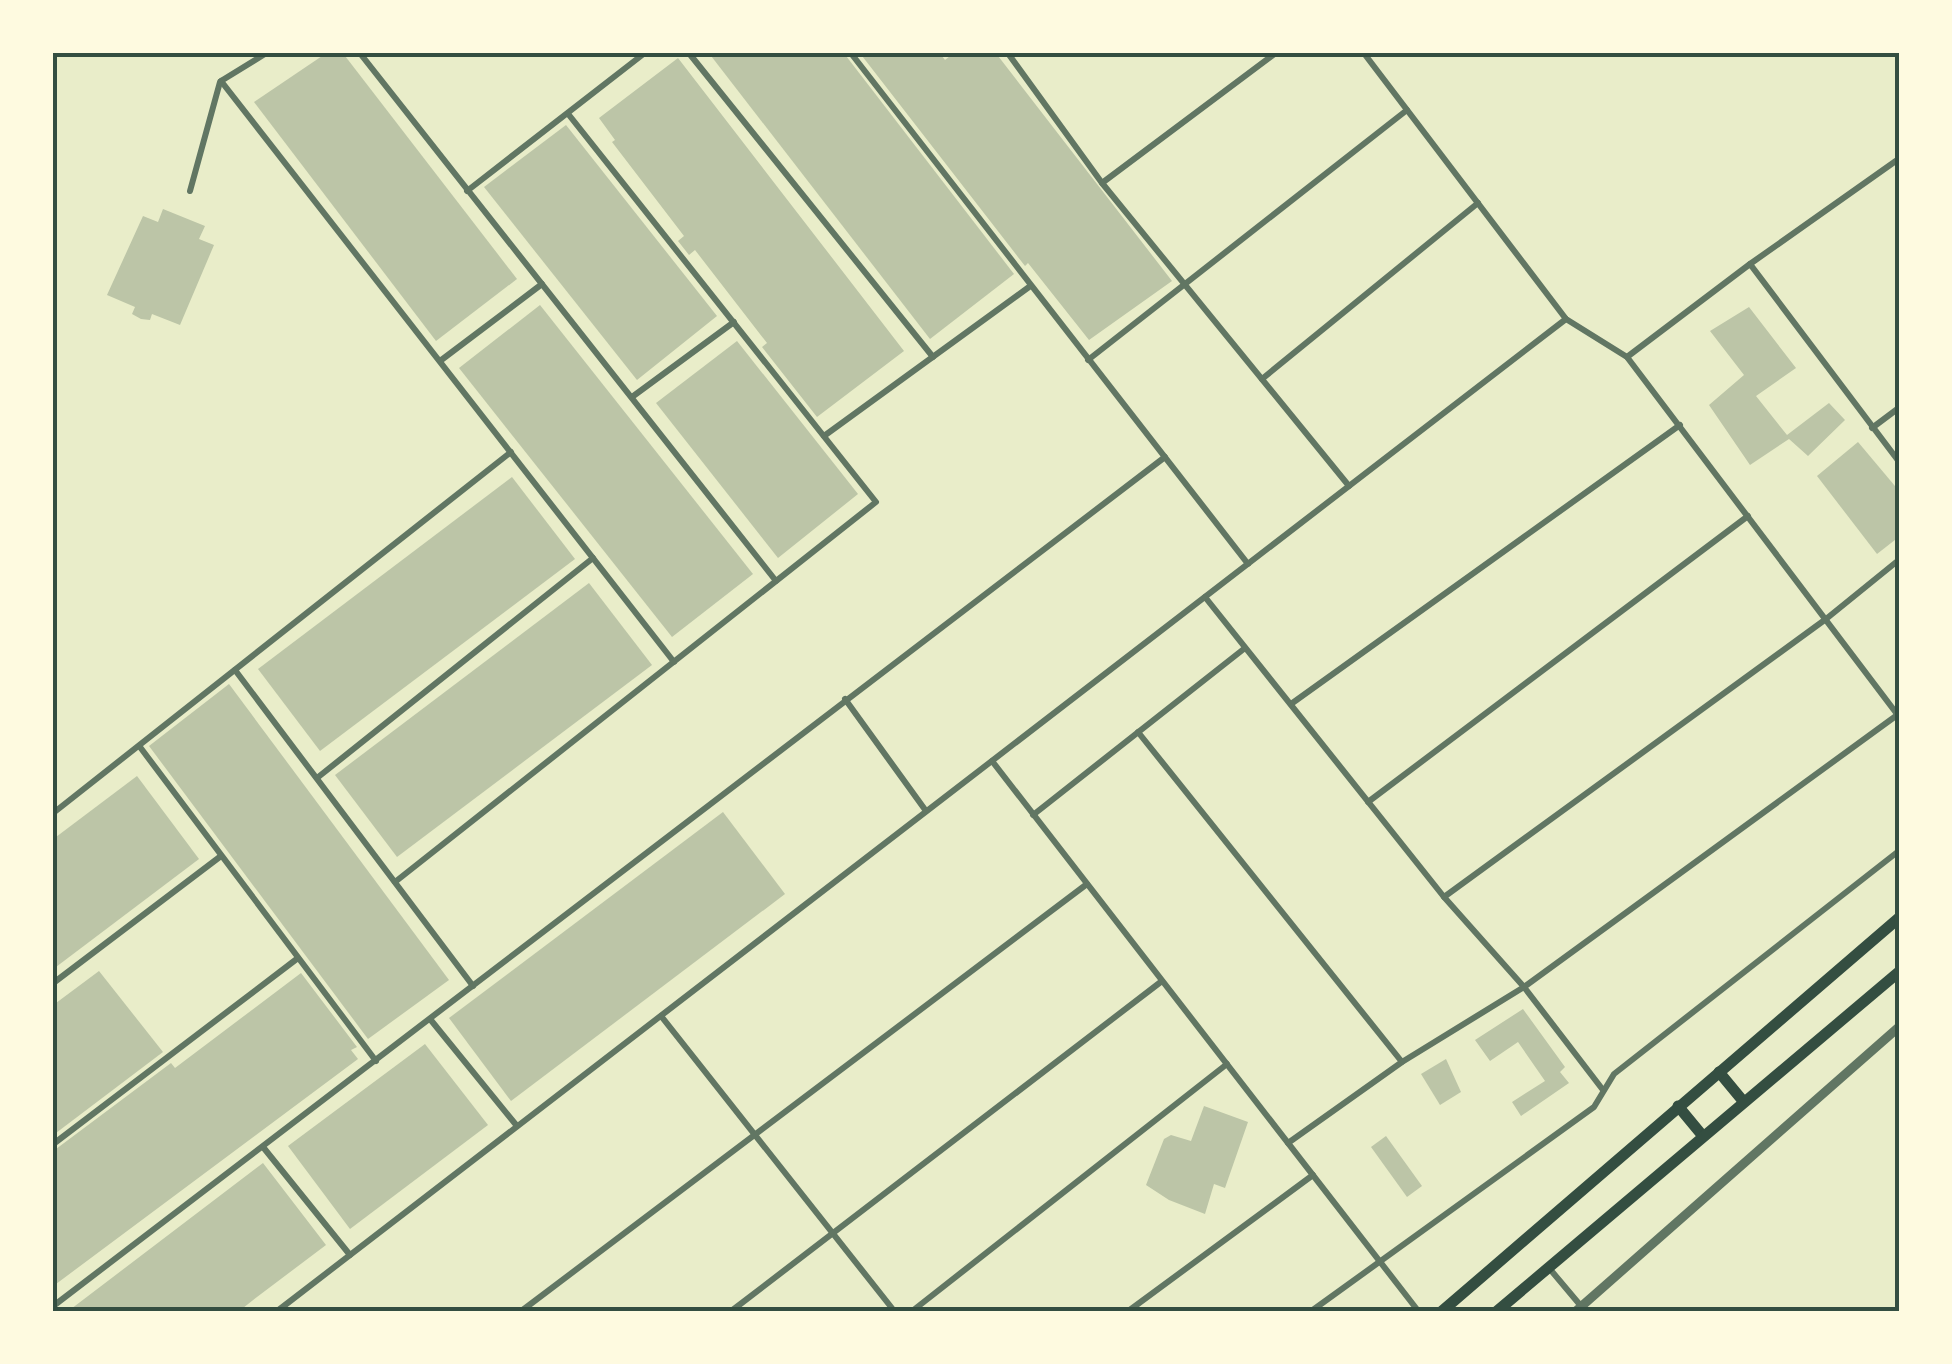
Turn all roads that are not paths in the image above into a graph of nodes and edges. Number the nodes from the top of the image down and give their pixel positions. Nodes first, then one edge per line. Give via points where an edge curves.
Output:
1 (268, 52) edge
2 (359, 52) edge
3 (646, 52) edge
4 (688, 52) edge
5 (850, 52) edge
6 (1006, 52) edge
7 (1277, 52) edge
8 (1363, 52) edge
9 (221, 81) junction
10 (1406, 110) junction
11 (569, 114) junction
12 (1900, 158) edge
13 (1102, 183) junction
14 (190, 191) dead end
15 (467, 191) junction
16 (1478, 204) junction
17 (1750, 264) junction
18 (542, 284) junction
19 (1184, 284) junction
20 (1030, 287) junction
21 (1566, 318) junction
22 (734, 322) junction
23 (933, 357) junction
24 (1627, 357) junction
25 (1088, 360) junction
26 (440, 362) junction
27 (1262, 379) junction
28 (632, 398) junction
29 (1900, 407) edge
30 (1680, 425) junction
31 (1872, 428) junction
32 (824, 436) junction
33 (511, 452) junction
34 (1165, 457) junction
35 (1900, 463) edge
36 (1349, 486) junction
37 (1748, 516) junction
38 (593, 558) junction
39 (1900, 559) edge
40 (1248, 564) junction
41 (776, 581) junction
42 (1205, 597) junction
43 (1826, 619) junction
44 (1245, 648) junction
45 (674, 662) junction
46 (235, 670) junction
47 (845, 699) junction
48 (1291, 705) junction
49 (1899, 715) edge
50 (1138, 732) junction
51 (140, 747) junction
52 (992, 762) junction
53 (317, 778) junction
54 (1368, 802) junction
55 (926, 812) junction
56 (52, 814) edge
57 (1033, 815) junction
58 (1900, 850) edge
59 (222, 856) junction
60 (395, 882) junction
61 (1086, 884) junction
62 (1444, 897) junction
63 (1900, 917) edge
64 (298, 958) junction
65 (1899, 971) edge
66 (1162, 981) junction
67 (52, 984) edge
68 (473, 986) junction
69 (1524, 987) junction
70 (661, 1016) junction
71 (430, 1019) junction
72 (1900, 1026) edge
73 (376, 1061) junction
74 (1402, 1062) junction
75 (1226, 1064) junction
76 (1719, 1072) junction
77 (1604, 1090) junction
78 (1743, 1101) junction
79 (1678, 1106) junction
80 (517, 1126) junction
81 (1702, 1135) junction
82 (756, 1136) junction
83 (1288, 1143) junction
84 (52, 1145) edge
85 (263, 1147) junction
86 (1312, 1174) junction
87 (834, 1234) junction
88 (350, 1255) junction
89 (1379, 1260) junction
90 (1548, 1266) junction
91 (54, 1303) edge
92 (282, 1310) edge
93 (1581, 1310) edge
94 (520, 1312) edge
95 (730, 1312) edge
96 (895, 1312) edge
97 (911, 1312) edge
98 (1126, 1312) edge
99 (1310, 1312) edge
100 (1419, 1312) edge
101 (1441, 1312) edge
102 (1496, 1312) edge

1 - 9 street
2 - 15 street
3 - 11 street
4 - 23 street
5 - 20 street
6 - 13 street
7 - 13 street
8 - 10 street
9 - 14 street
9 - 26 street
10 - 16 street
10 - 19 street
11 - 15 street
11 - 22 street
12 - 17 street
13 - 19 street
15 - 18 street
16 - 21 street
16 - 27 street
17 - 24 street
17 - 31 street
18 - 26 street
18 - 28 street
19 - 25 street
19 - 27 street
20 - 23 street
20 - 25 street
21 - 24 street
21 - 36 street
22 - 28 street
22 - 32 street
23 - 32 street
24 - 30 street
25 - 34 street
26 - 33 street
27 - 36 street
28 - 41 street
29 - 31 street
30 - 37 street
30 - 48 street
31 - 35 street
32 - 41 street via 876,502
33 - 38 street
33 - 46 street
34 - 40 street
34 - 47 street
36 - 40 street
37 - 43 street
37 - 54 street
38 - 45 street
38 - 53 street
39 - 43 street
40 - 42 street
41 - 45 street
42 - 44 street
42 - 52 street
43 - 49 street
43 - 62 street
44 - 48 street
44 - 50 street
45 - 60 street
46 - 51 street
46 - 53 street
47 - 55 street
47 - 68 street
48 - 54 street
49 - 69 street
50 - 57 street
50 - 74 street
51 - 56 street
51 - 59 street
52 - 55 street
52 - 57 street
53 - 60 street
54 - 62 street
55 - 70 street
57 - 61 street
58 - 77 street via 1614,1074
59 - 64 street
59 - 67 street
60 - 68 street
61 - 66 street
61 - 82 street
62 - 69 street
63 - 76 highway
64 - 73 street
64 - 84 street
65 - 78 highway
66 - 75 street
66 - 87 street
68 - 71 street
69 - 74 street
69 - 77 street
70 - 80 street
70 - 82 street
71 - 73 street
71 - 80 street
72 - 93 street
73 - 85 street
74 - 83 street
75 - 83 street
75 - 97 street
76 - 78 highway
76 - 79 highway
77 - 89 street via 1594,1107
78 - 81 highway
79 - 81 highway
79 - 101 highway
80 - 88 street
81 - 90 highway
82 - 87 street
82 - 94 street
83 - 86 street
85 - 88 street
85 - 91 street
86 - 89 street
86 - 98 street
87 - 95 street
87 - 96 street
88 - 92 street
89 - 99 street
89 - 100 street
90 - 93 street
90 - 102 highway

